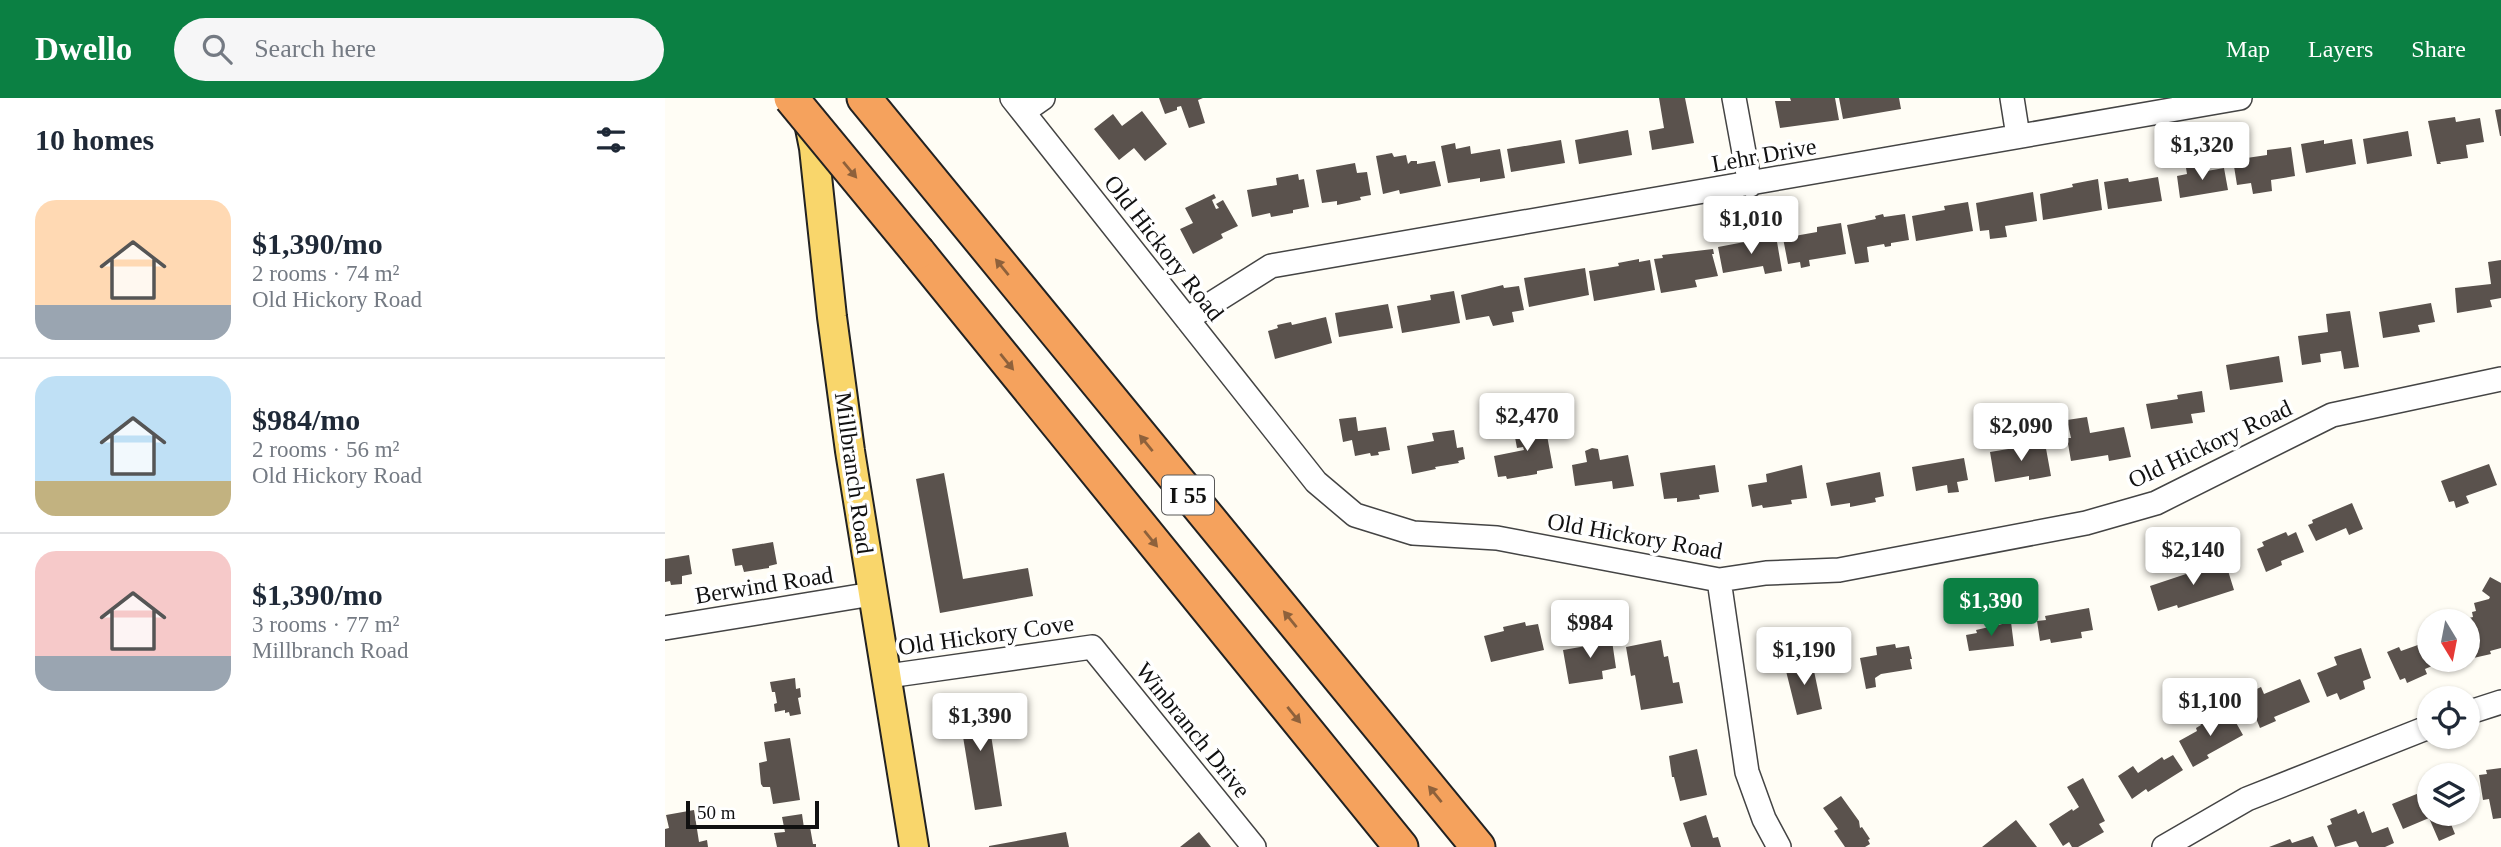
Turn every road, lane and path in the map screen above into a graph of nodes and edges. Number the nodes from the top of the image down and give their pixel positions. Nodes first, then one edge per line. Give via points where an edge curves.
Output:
1 (791, 98) edge
2 (804, 98) edge
3 (864, 98) edge
4 (1043, 98) edge
5 (1734, 98) edge
6 (2012, 98) edge
7 (2240, 98) edge
8 (1018, 105) edge
9 (2018, 136) junction
10 (1750, 185) junction
11 (1187, 319) junction
12 (2501, 379) edge
13 (1719, 580) junction
14 (872, 594) junction
15 (665, 628) edge
16 (1092, 647) joint
17 (888, 676) junction
18 (2501, 702) edge
19 (2480, 709) edge
20 (2417, 732) edge
21 (914, 847) edge
22 (1254, 847) edge
23 (1401, 847) edge
24 (1478, 847) edge
25 (1779, 847) edge
26 (2164, 847) edge

1 -> 23 highway, I 55, bridge
2 - 14 main road, Millbranch Road
24 -> 3 highway, I 55
4 - 8 street
5 - 10 street
6 - 9 street
7 - 9 street, Lehr Drive
8 - 11 street, Old Hickory Road
9 - 10 street, Lehr Drive
10 - 11 street, Lehr Drive via 1271,266
11 - 13 street, Old Hickory Road via 1316,482 1355,515 1413,533 1497,538
12 - 13 street, Old Hickory Road via 2332,415 2156,503 2086,523 1839,570
13 - 25 street via 1747,772
14 - 15 street, Berwind Road
14 - 17 main road, Millbranch Road
16 - 17 street, Old Hickory Cove
16 - 22 street, Winbranch Drive
17 - 21 main road, Millbranch Road
18 - 19 street
20 - 26 street via 2247,799

